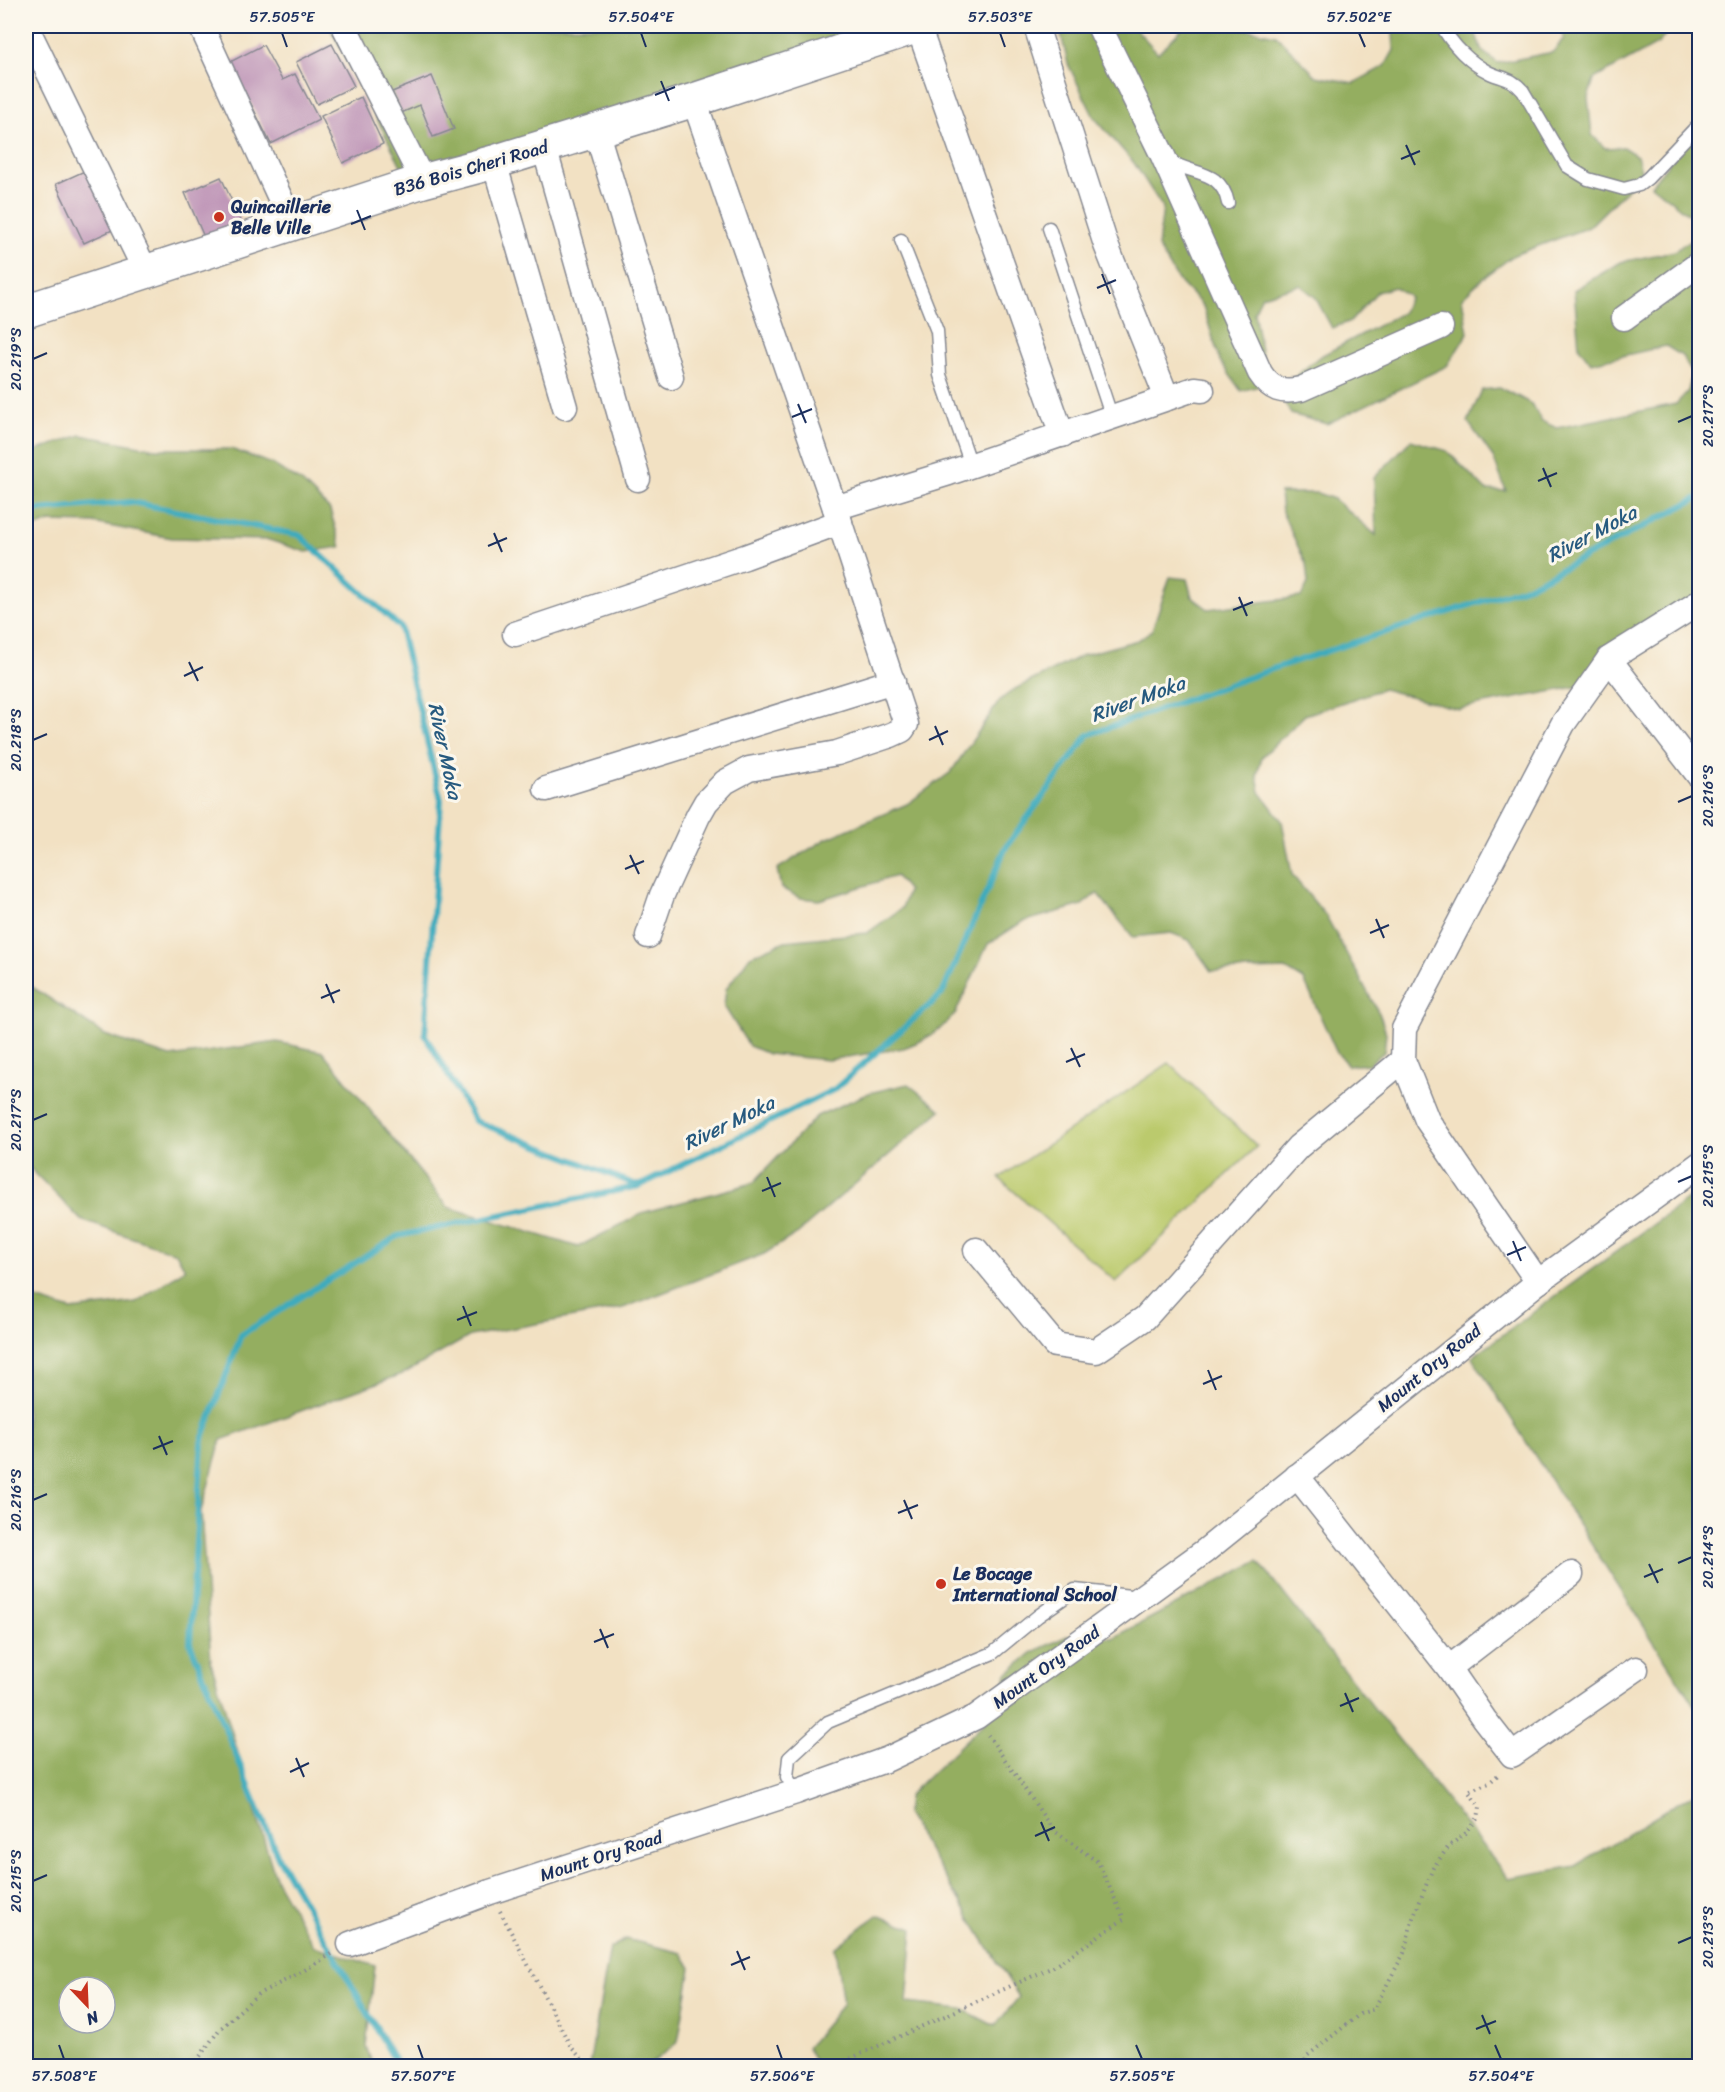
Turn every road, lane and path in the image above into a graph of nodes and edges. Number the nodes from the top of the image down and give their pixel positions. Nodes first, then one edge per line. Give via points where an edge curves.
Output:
1 (26, 26) edge
2 (201, 26) edge
3 (344, 26) edge
4 (918, 26) edge
5 (1036, 26) edge
6 (1099, 26) edge
7 (1442, 26) edge
8 (694, 100) junction
9 (1700, 123) edge
10 (596, 130) junction
11 (544, 147) junction
12 (1163, 156) junction
13 (494, 162) junction
14 (423, 181) junction
15 (1228, 203) dead end
16 (292, 224) junction
17 (1049, 228) dead end
18 (901, 240) dead end
19 (1700, 263) edge
20 (146, 272) junction
21 (26, 311) edge
22 (1624, 318) dead end
23 (1441, 327) dead end
24 (671, 377) dead end
25 (1202, 390) dead end
26 (1167, 398) junction
27 (566, 408) dead end
28 (1112, 418) junction
29 (1062, 435) junction
30 (971, 465) junction
31 (638, 479) dead end
32 (838, 515) junction
33 (1700, 602) edge
34 (515, 634) dead end
35 (1609, 659) junction
36 (893, 681) junction
37 (1700, 777) edge
38 (546, 789) dead end
39 (648, 936) dead end
40 (1404, 1060) junction
41 (1700, 1164) edge
42 (976, 1250) dead end
43 (1538, 1282) junction
44 (1297, 1476) junction
45 (1571, 1574) dead end
46 (1142, 1597) junction
47 (1449, 1668) junction
48 (1636, 1669) dead end
49 (976, 1717) junction
50 (1512, 1755) junction
51 (796, 1792) junction
52 (490, 1892) junction
53 (350, 1944) dead end
54 (320, 1960) dead end
55 (193, 2067) edge
56 (588, 2067) edge
57 (834, 2067) edge
58 (1303, 2067) edge

1 - 20 street
2 - 16 street
3 - 14 street
4 - 8 main road, B36 Bois Cheri Road
4 - 29 street
5 - 26 street via 1106,245
6 - 12 street
7 - 9 lane via 1457,49 1488,72 1515,81 1568,166 1588,179 1624,189 1639,185
8 - 10 main road, B36 Bois Cheri Road
8 - 32 street
10 - 11 main road, B36 Bois Cheri Road
10 - 24 street
11 - 13 main road, B36 Bois Cheri Road
11 - 31 street
12 - 15 lane via 1218,181 1226,190
12 - 23 street via 1260,373 1272,387 1284,391 1301,388
13 - 14 main road, B36 Bois Cheri Road
13 - 27 street
14 - 16 main road, B36 Bois Cheri Road
16 - 20 main road, B36 Bois Cheri Road
17 - 28 lane
18 - 30 lane via 937,331 940,375
19 - 22 street
20 - 21 main road, B36 Bois Cheri Road
25 - 26 street via 1194,388
26 - 28 street
28 - 29 street
29 - 30 street
30 - 32 street
32 - 34 street via 746,557
32 - 36 street
33 - 35 street
35 - 37 street
35 - 40 street via 1563,724 1404,1029
36 - 38 street
36 - 39 street via 906,720 902,730 822,757 748,769 719,786 698,816
40 - 42 street via 1298,1147 1145,1318 1096,1351 1055,1345
40 - 43 street via 1426,1120
41 - 43 street, Mount Ory Road
43 - 44 street, Mount Ory Road
44 - 46 street, Mount Ory Road
44 - 47 street
45 - 47 street
46 - 49 street, Mount Ory Road
46 - 51 lane via 1076,1590 993,1653 828,1722 789,1758 787,1777
47 - 50 street
48 - 50 street
49 - 51 street, Mount Ory Road via 888,1759
49 - 57 path via 1053,1830 1098,1862 1124,1919 1053,1967
50 - 58 path via 1489,1783 1468,1791 1480,1807 1478,1818 1433,1868 1404,1953 1374,2008 1360,2014 1307,2056
51 - 52 street, Mount Ory Road
52 - 53 street, Mount Ory Road
52 - 56 path via 571,2047
54 - 55 path via 258,1994 219,2030

